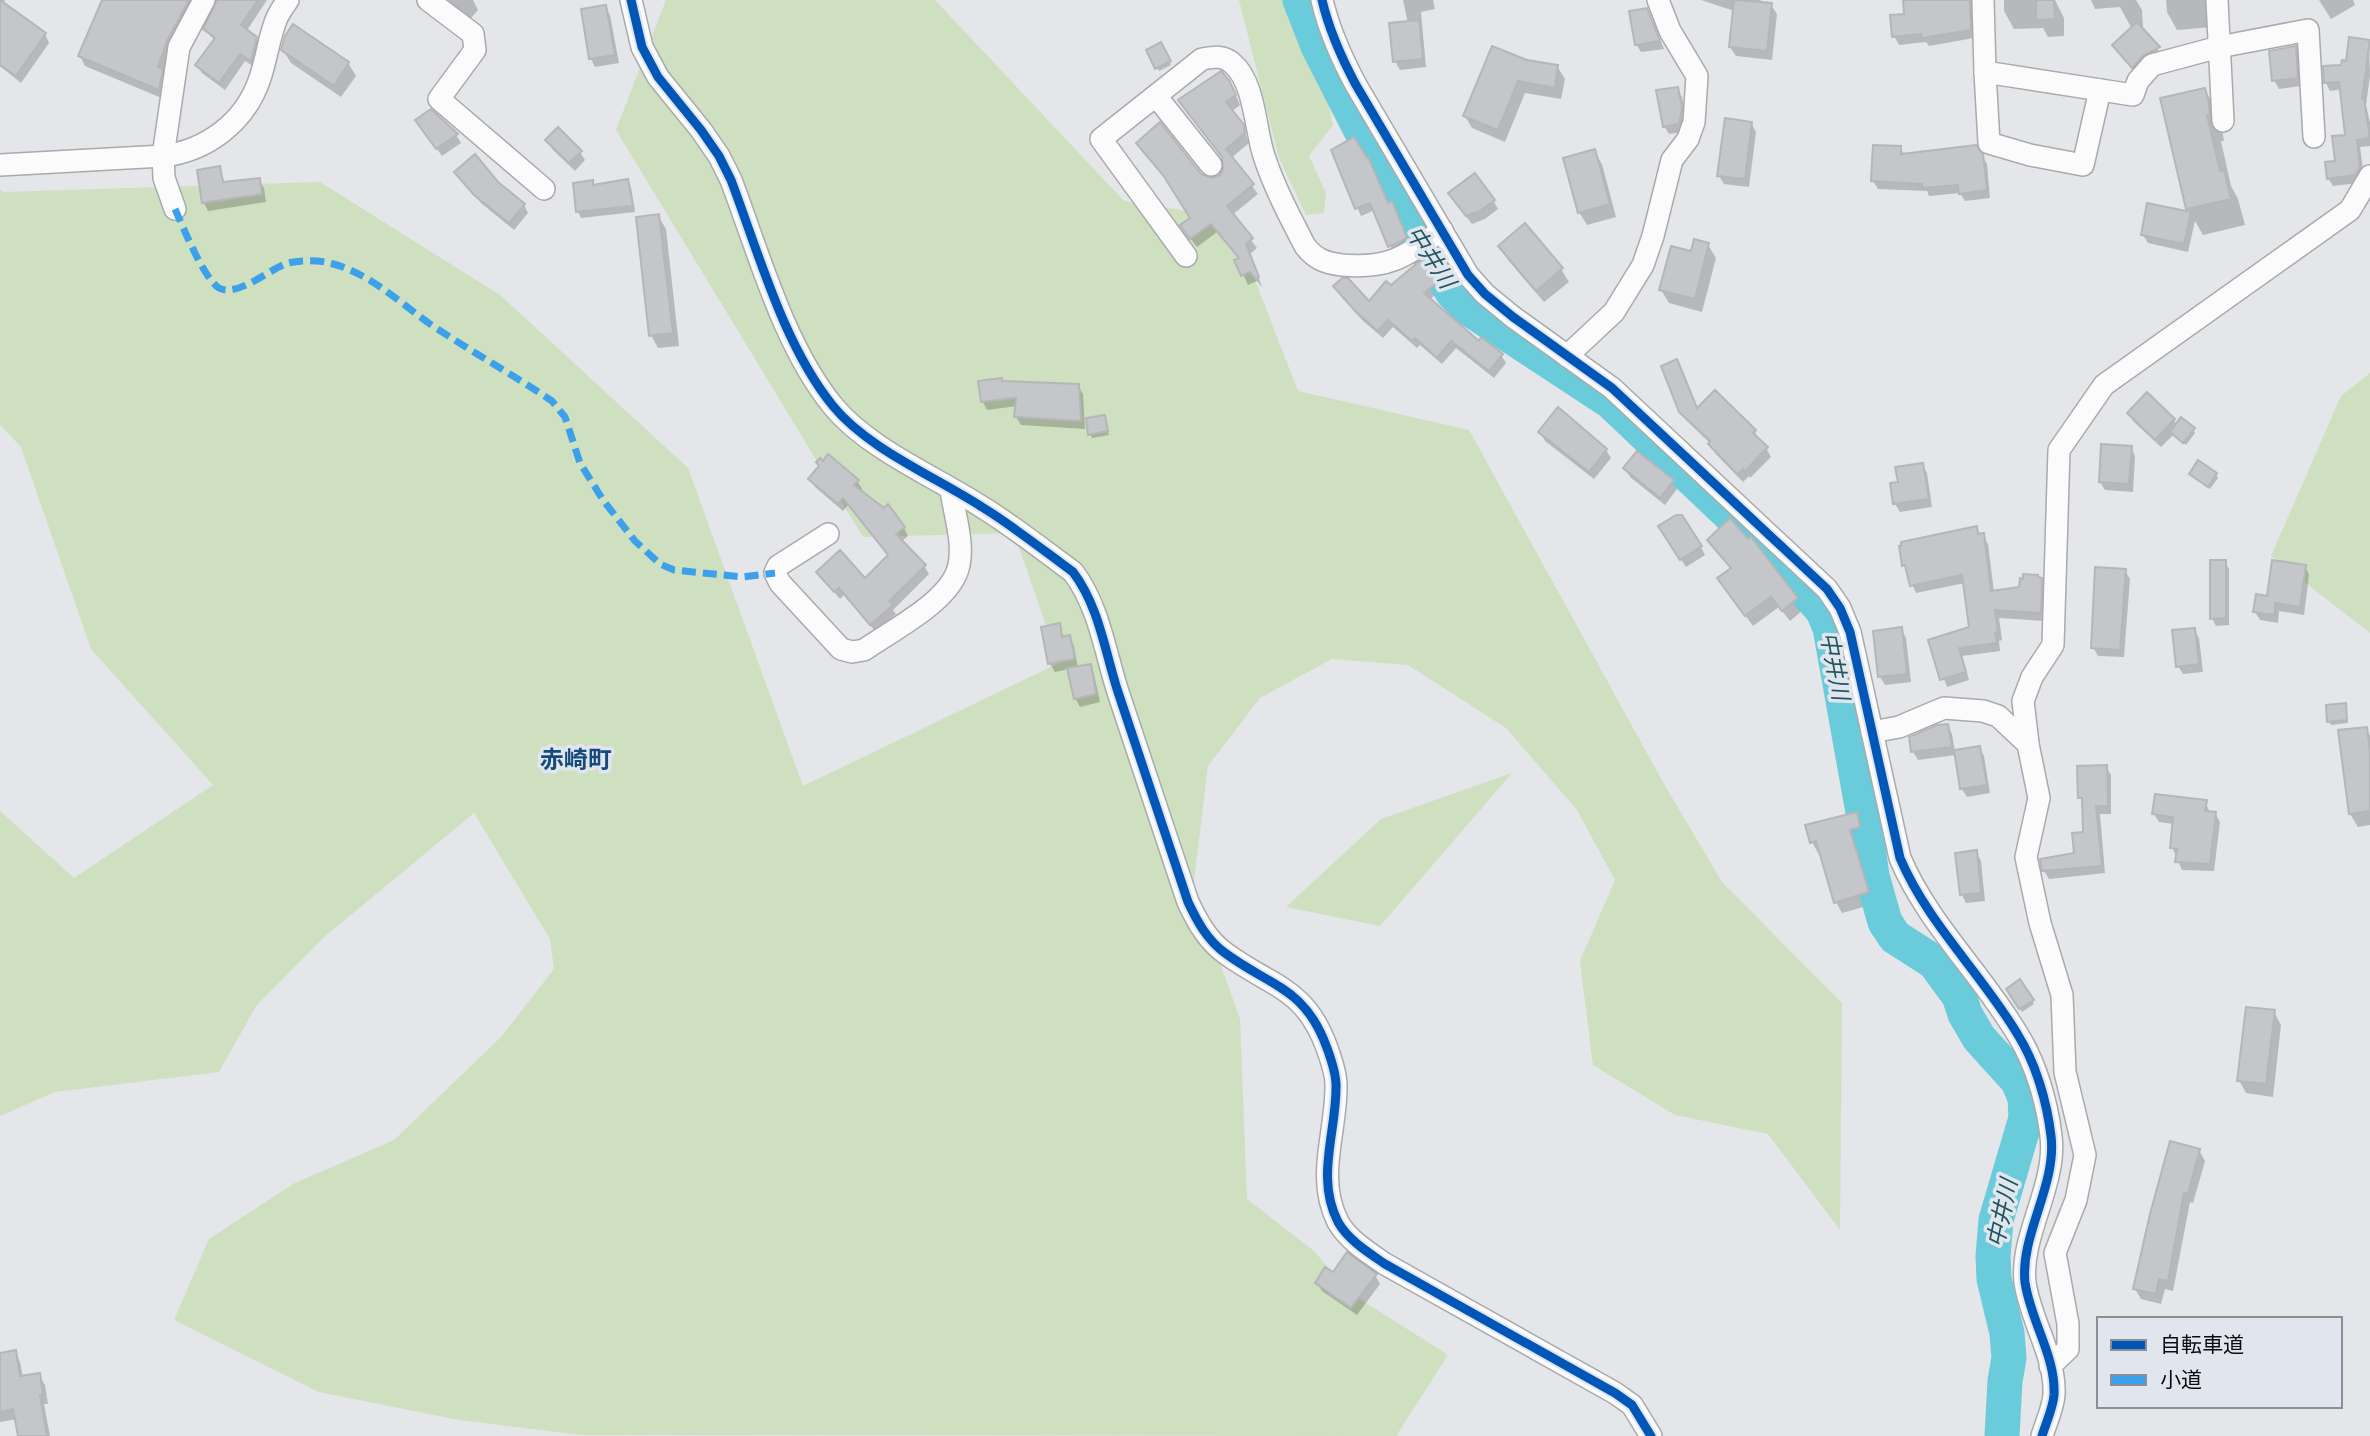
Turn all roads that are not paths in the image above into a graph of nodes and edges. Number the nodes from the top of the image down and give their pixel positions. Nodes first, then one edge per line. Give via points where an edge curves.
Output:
1 (204, 0) edge
2 (288, 0) edge
3 (428, 0) edge
4 (631, 0) edge
5 (1322, 0) edge
6 (1658, 0) edge
7 (1983, 0) edge
8 (2217, 0) edge
9 (2218, 47) junction
10 (1985, 72) junction
11 (2100, 90) junction
12 (1156, 96) junction
13 (2223, 121) dead end
14 (2314, 137) dead end
15 (163, 156) junction
16 (0, 165) edge
17 (1210, 165) dead end
18 (2370, 176) edge
19 (544, 190) dead end
20 (175, 209) dead end
21 (1438, 233) junction
22 (1186, 256) dead end
23 (1567, 356) junction
24 (951, 490) junction
25 (828, 534) dead end
26 (1872, 732) junction
27 (2028, 744) junction
28 (2050, 1366) junction
29 (1651, 1436) edge
30 (2042, 1436) edge

1 - 15 street via 179,47
2 - 15 street via 275,21 258,83 243,108 206,144
3 - 19 street via 473,34 475,50 439,99
4 - 24 street via 642,47 658,77 701,130 731,180 793,343 808,370 834,408 857,429
5 - 21 street via 1346,67
6 - 23 street via 1697,76 1694,122 1672,160 1643,265 1614,312
7 - 10 street
8 - 9 street
9 - 11 street via 2152,65 2133,95
9 - 13 street
9 - 14 street via 2308,30
10 - 11 street
10 - 11 street via 1989,142 2083,164
12 - 17 street
12 - 21 street via 1202,59 1222,57 1233,63 1247,85 1263,156 1275,186 1311,255 1332,264 1381,265
12 - 22 street via 1101,139
15 - 16 street
15 - 20 street via 164,178
18 - 27 street via 2350,210 2104,385 2059,450 2053,645 2023,701
21 - 23 street via 1485,294
23 - 26 street via 1612,388 1826,589 1850,632
24 - 25 street via 960,546 954,579 939,599 864,650 841,649 775,573 778,566
24 - 29 street via 982,506 1073,572 1083,585 1199,927 1224,952 1287,989 1311,1013 1337,1082 1325,1167 1338,1223 1360,1247 1385,1264 1615,1393 1632,1405
26 - 27 street via 1899,727 1944,708 1998,716
26 - 28 street via 1900,858 1910,883 2018,1034 2046,1107 2051,1164 2027,1255 2025,1280
27 - 28 street via 2039,798 2026,857 2062,995 2065,1072 2085,1155 2076,1200 2055,1252 2068,1349
28 - 30 street via 2054,1398

